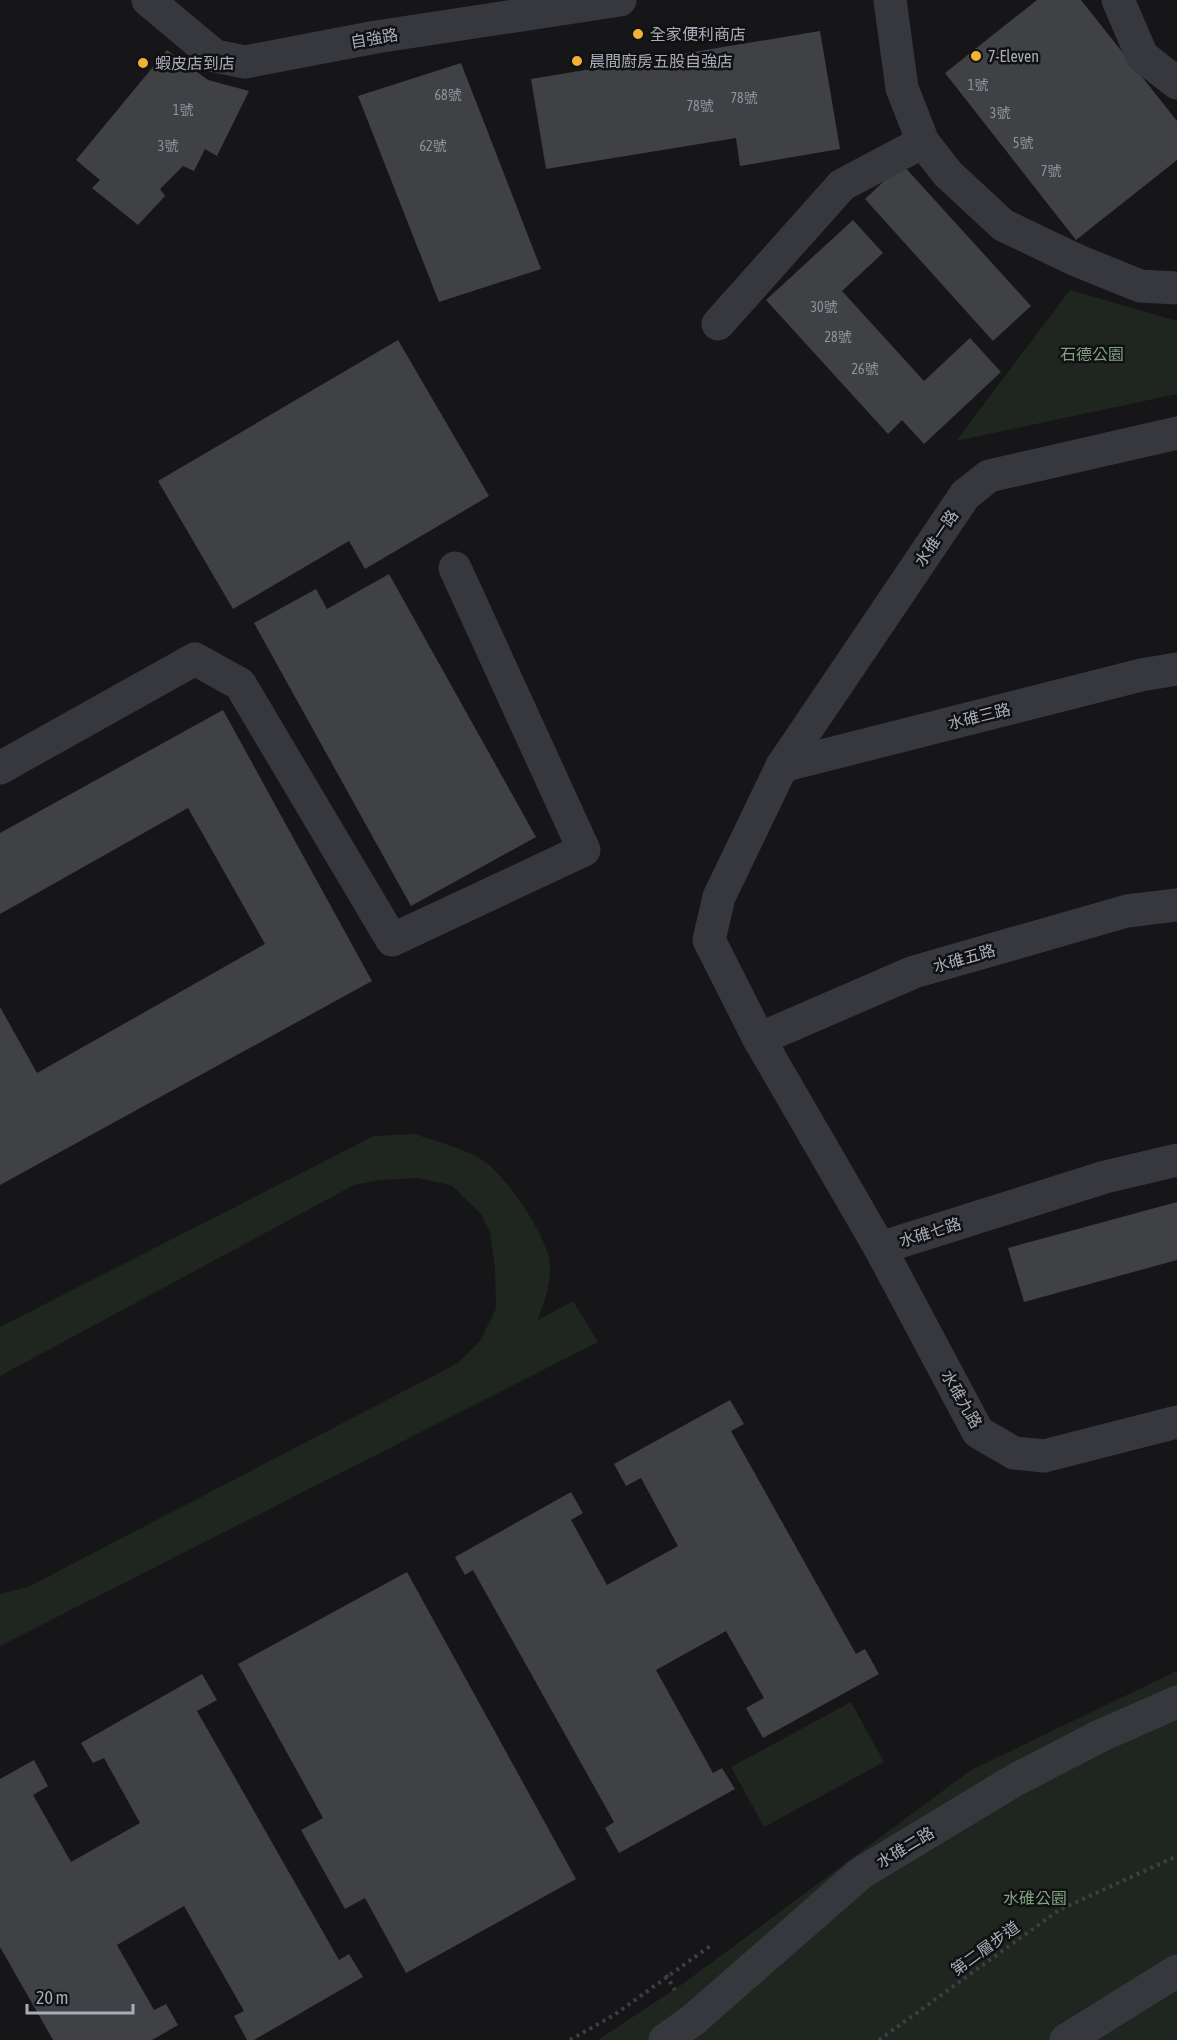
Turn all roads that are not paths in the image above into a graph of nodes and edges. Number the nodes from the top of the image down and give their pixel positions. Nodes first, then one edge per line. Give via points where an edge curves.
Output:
1 (148, 0) edge
2 (620, 0) edge
3 (890, 0) edge
4 (1118, 0) edge
5 (1177, 83) edge
6 (923, 142) junction
7 (1177, 288) edge
8 (718, 324) dead end
9 (1177, 433) edge
10 (455, 568) dead end
11 (1177, 669) edge
12 (782, 766) junction
13 (0, 768) edge
14 (1177, 905) edge
15 (759, 1039) junction
16 (1177, 1160) edge
17 (880, 1248) junction
18 (1177, 1422) edge
19 (1177, 1702) edge
20 (1177, 1971) edge
21 (665, 2040) edge
22 (1066, 2040) edge

1 - 2 street, 自強路 via 215,56 245,62 376,37
3 - 6 street via 902,88
4 - 5 street via 1142,56
6 - 7 street via 948,174 1003,225 1140,286
6 - 8 street via 842,185
9 - 12 street, 水碓一路 via 989,476 965,495
10 - 13 street via 584,850 392,940 240,684 195,659
11 - 12 street, 水碓三路
12 - 15 street, 水碓一路 via 719,897 710,940
14 - 15 street, 水碓五路 via 1127,911 914,972
15 - 17 street, 水碓七路
16 - 17 street, 水碓七路 via 1105,1177
17 - 18 street, 水碓九路 via 978,1432 1014,1453 1044,1456
19 - 21 street, 水碓二路 via 1015,1780 861,1873
20 - 22 street

